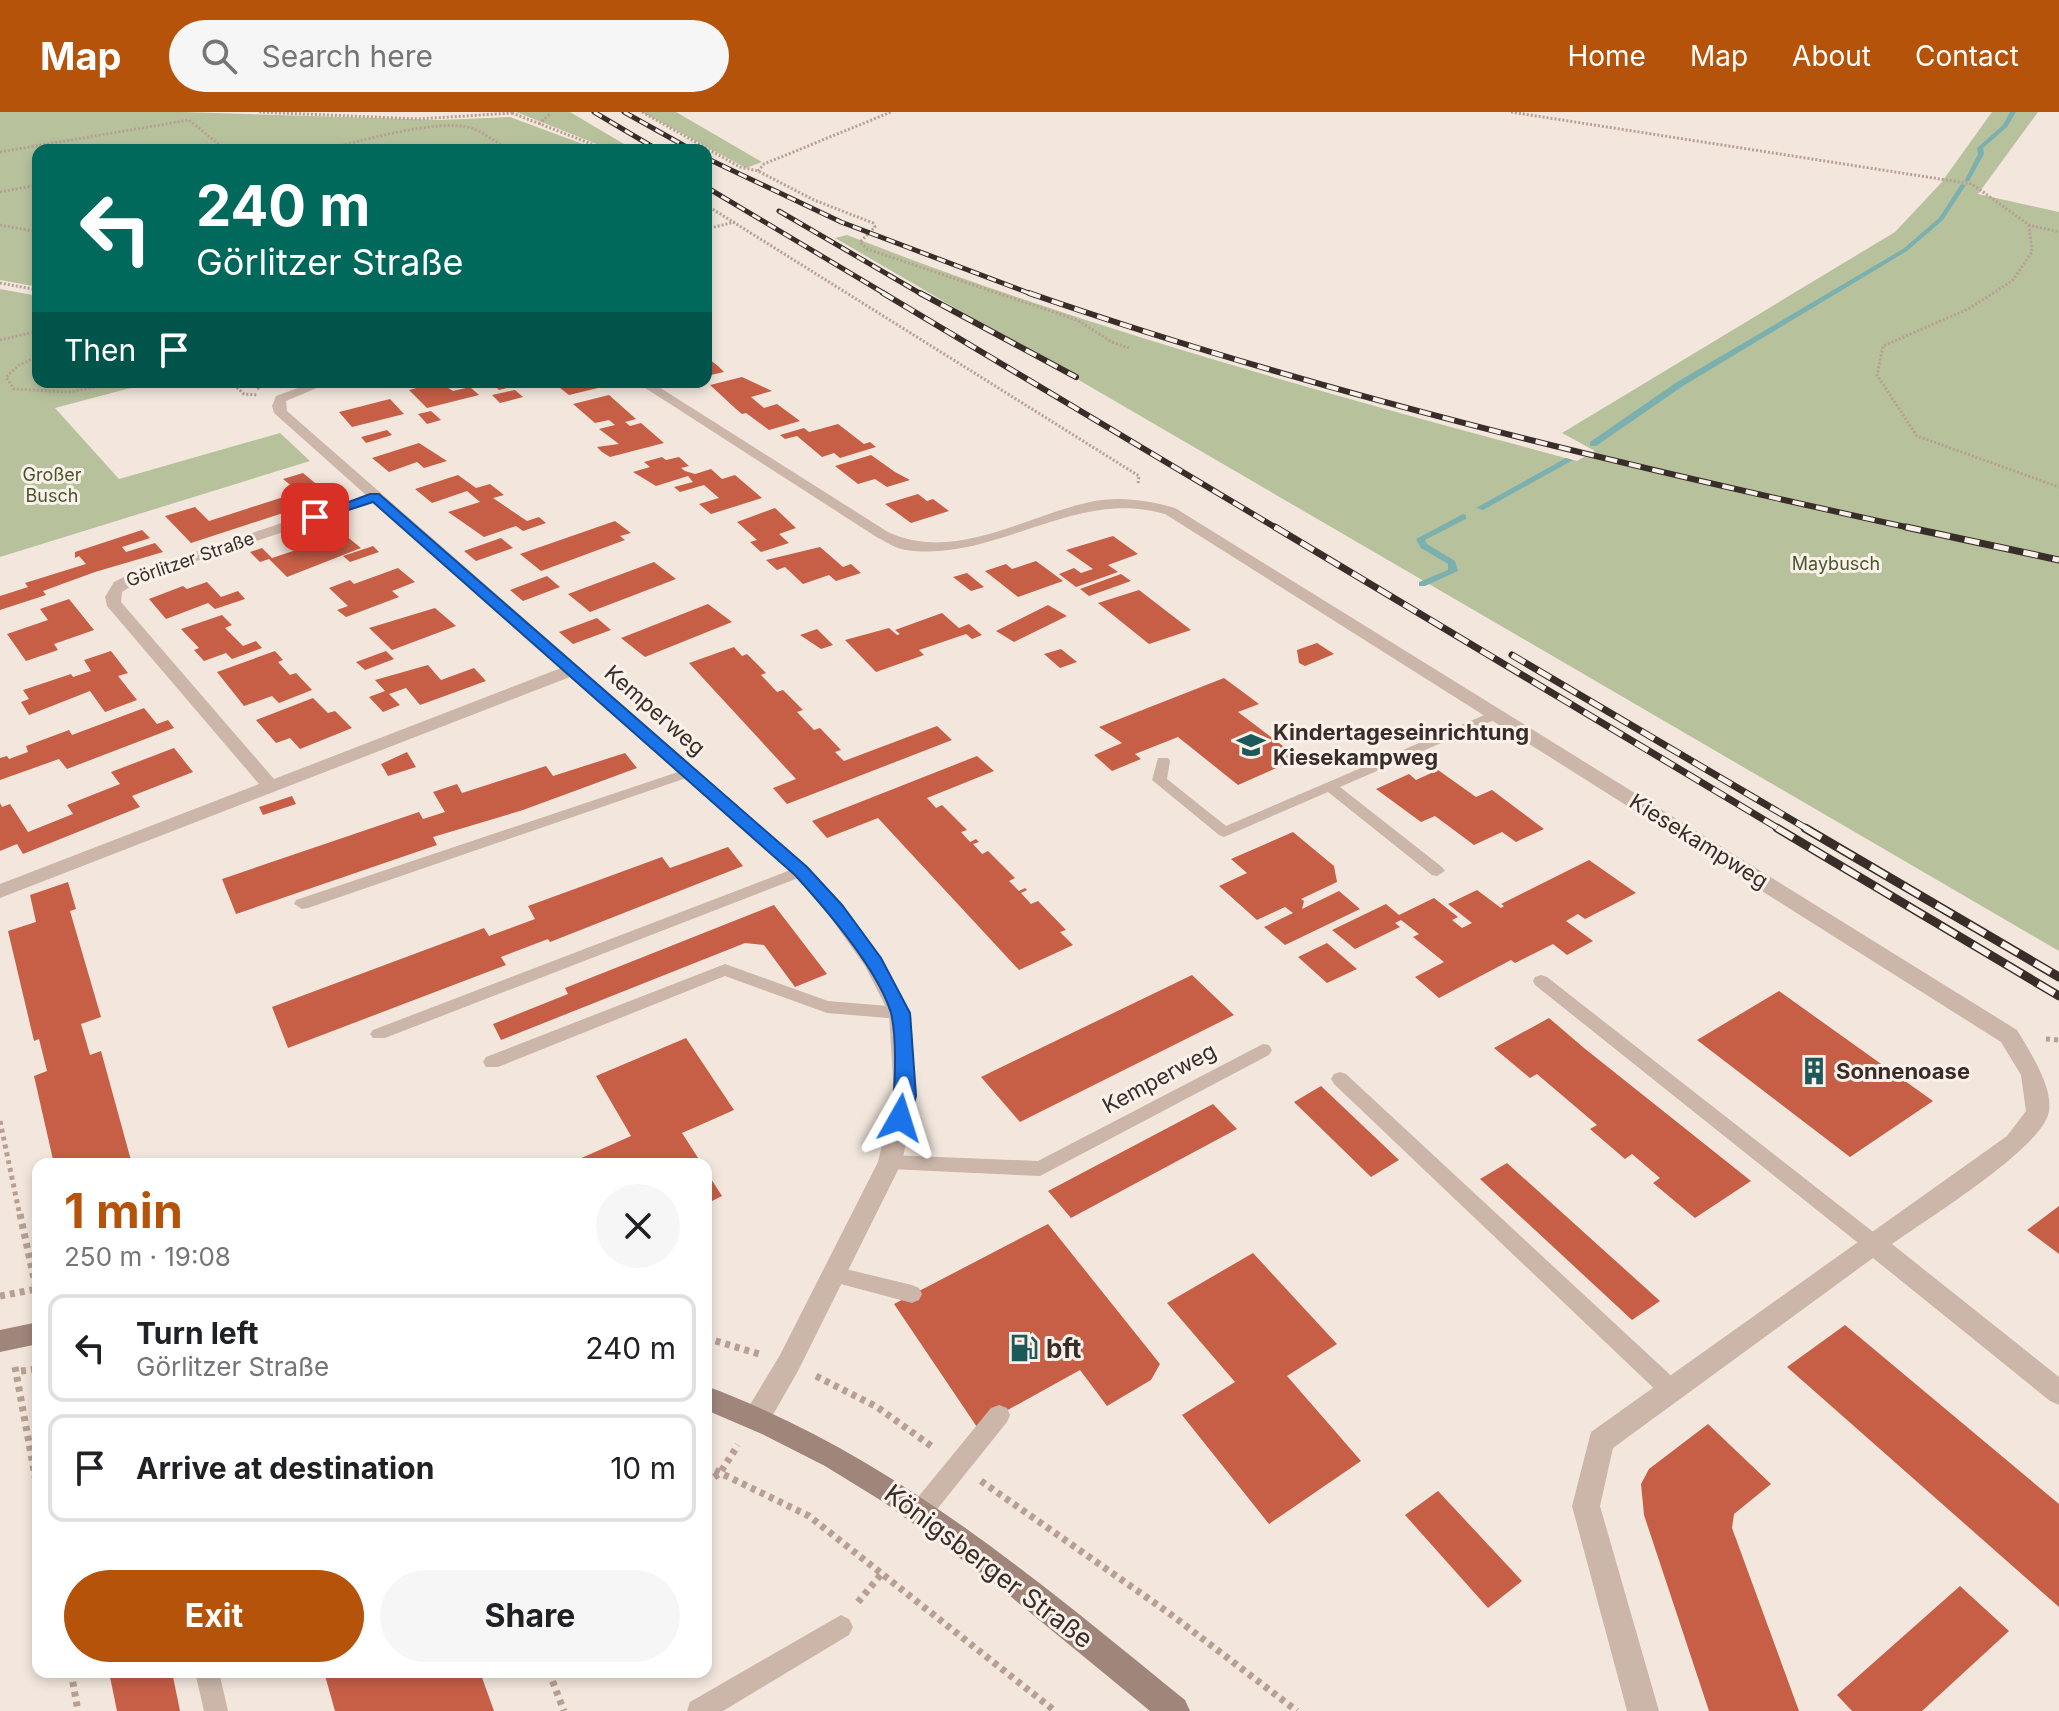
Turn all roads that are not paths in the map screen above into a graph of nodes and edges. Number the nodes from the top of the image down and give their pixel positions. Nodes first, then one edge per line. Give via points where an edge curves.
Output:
1 (305, 388) edge
2 (651, 388) edge
3 (375, 497) junction
4 (572, 670) junction
5 (1496, 714) junction
6 (1163, 761) dead end
7 (690, 772) junction
8 (270, 786) junction
9 (1330, 787) junction
10 (801, 871) junction
11 (1437, 871) dead end
12 (0, 891) edge
13 (302, 904) dead end
14 (1541, 981) dead end
15 (900, 1013) junction
16 (379, 1034) dead end
17 (1263, 1050) dead end
18 (492, 1062) dead end
19 (1340, 1079) dead end
20 (890, 1162) junction
21 (1874, 1244) junction
22 (833, 1274) junction
23 (912, 1294) dead end
24 (32, 1334) edge
25 (4, 1340) edge
26 (1671, 1390) junction
27 (2059, 1393) edge
28 (712, 1400) edge
29 (999, 1415) dead end
30 (756, 1418) junction
31 (922, 1510) junction
32 (841, 1627) road end
33 (208, 1678) edge
34 (216, 1711) edge
35 (699, 1711) edge
36 (1174, 1711) edge
37 (1643, 1711) edge

1 - 3 street, Kemperweg via 281,399 281,413
2 - 5 street, Kiesekampweg via 906,546 956,547 1091,506 1133,503 1170,511
3 - 4 street, Kemperweg
3 - 8 street, Görlitzer Straße via 137,576 117,585 112,594 113,603
4 - 7 street, Kemperweg
4 - 8 street
5 - 9 lane
5 - 21 street, Kiesekampweg via 2009,1036 2032,1074 2038,1113 2015,1142
6 - 9 lane via 1159,780 1224,832
7 - 10 street, Kemperweg
7 - 13 lane
8 - 12 street
9 - 11 lane
10 - 15 street, Kemperweg via 874,963
10 - 16 lane
14 - 21 lane
15 - 18 lane via 827,1007 725,970
15 - 20 street, Kemperweg via 905,1096
17 - 20 lane, Kemperweg via 1040,1169
19 - 26 lane
20 - 22 street, Kemperweg
21 - 26 street, Kiesekampweg
21 - 27 street
22 - 23 lane
22 - 30 street, Kemperweg
24 - 25 street
26 - 37 street, Kiesekampweg via 1601,1441 1586,1506
28 - 30 street, Königsberger Straße
29 - 31 lane
30 - 31 street, Königsberger Straße via 824,1450
31 - 36 street, Königsberger Straße
32 - 35 lane
33 - 34 lane

